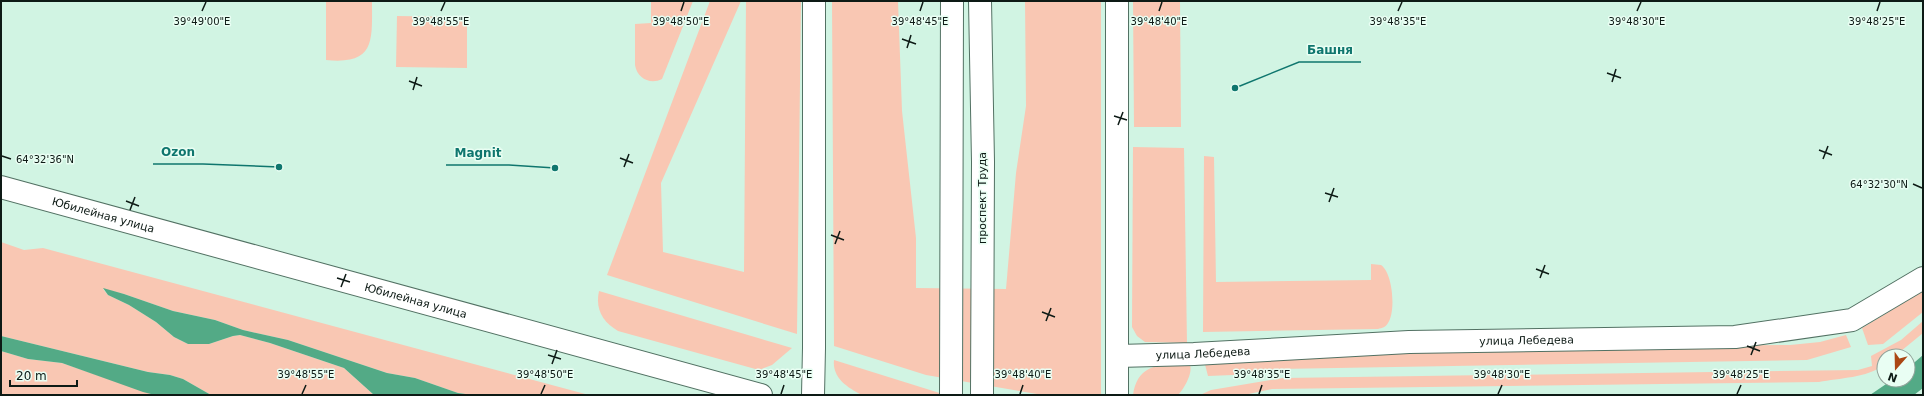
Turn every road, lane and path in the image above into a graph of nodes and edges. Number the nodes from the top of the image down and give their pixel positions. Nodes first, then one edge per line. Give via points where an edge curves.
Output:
1 (814, 1) edge
2 (952, 1) edge
3 (980, 1) edge
4 (1117, 1) edge
5 (1, 187) edge
6 (1923, 278) edge
7 (1118, 356) junction
8 (761, 395) edge
9 (813, 395) edge
10 (951, 395) edge
11 (982, 395) edge
12 (1117, 395) edge

1 - 9 main road
2 - 10 main road
3 - 11 main road, проспект Труда
4 - 7 main road
5 - 8 main road, Юбилейная улица
6 - 7 main road, улица Лебедева via 1852,320 1735,337 1409,342
7 - 12 main road

